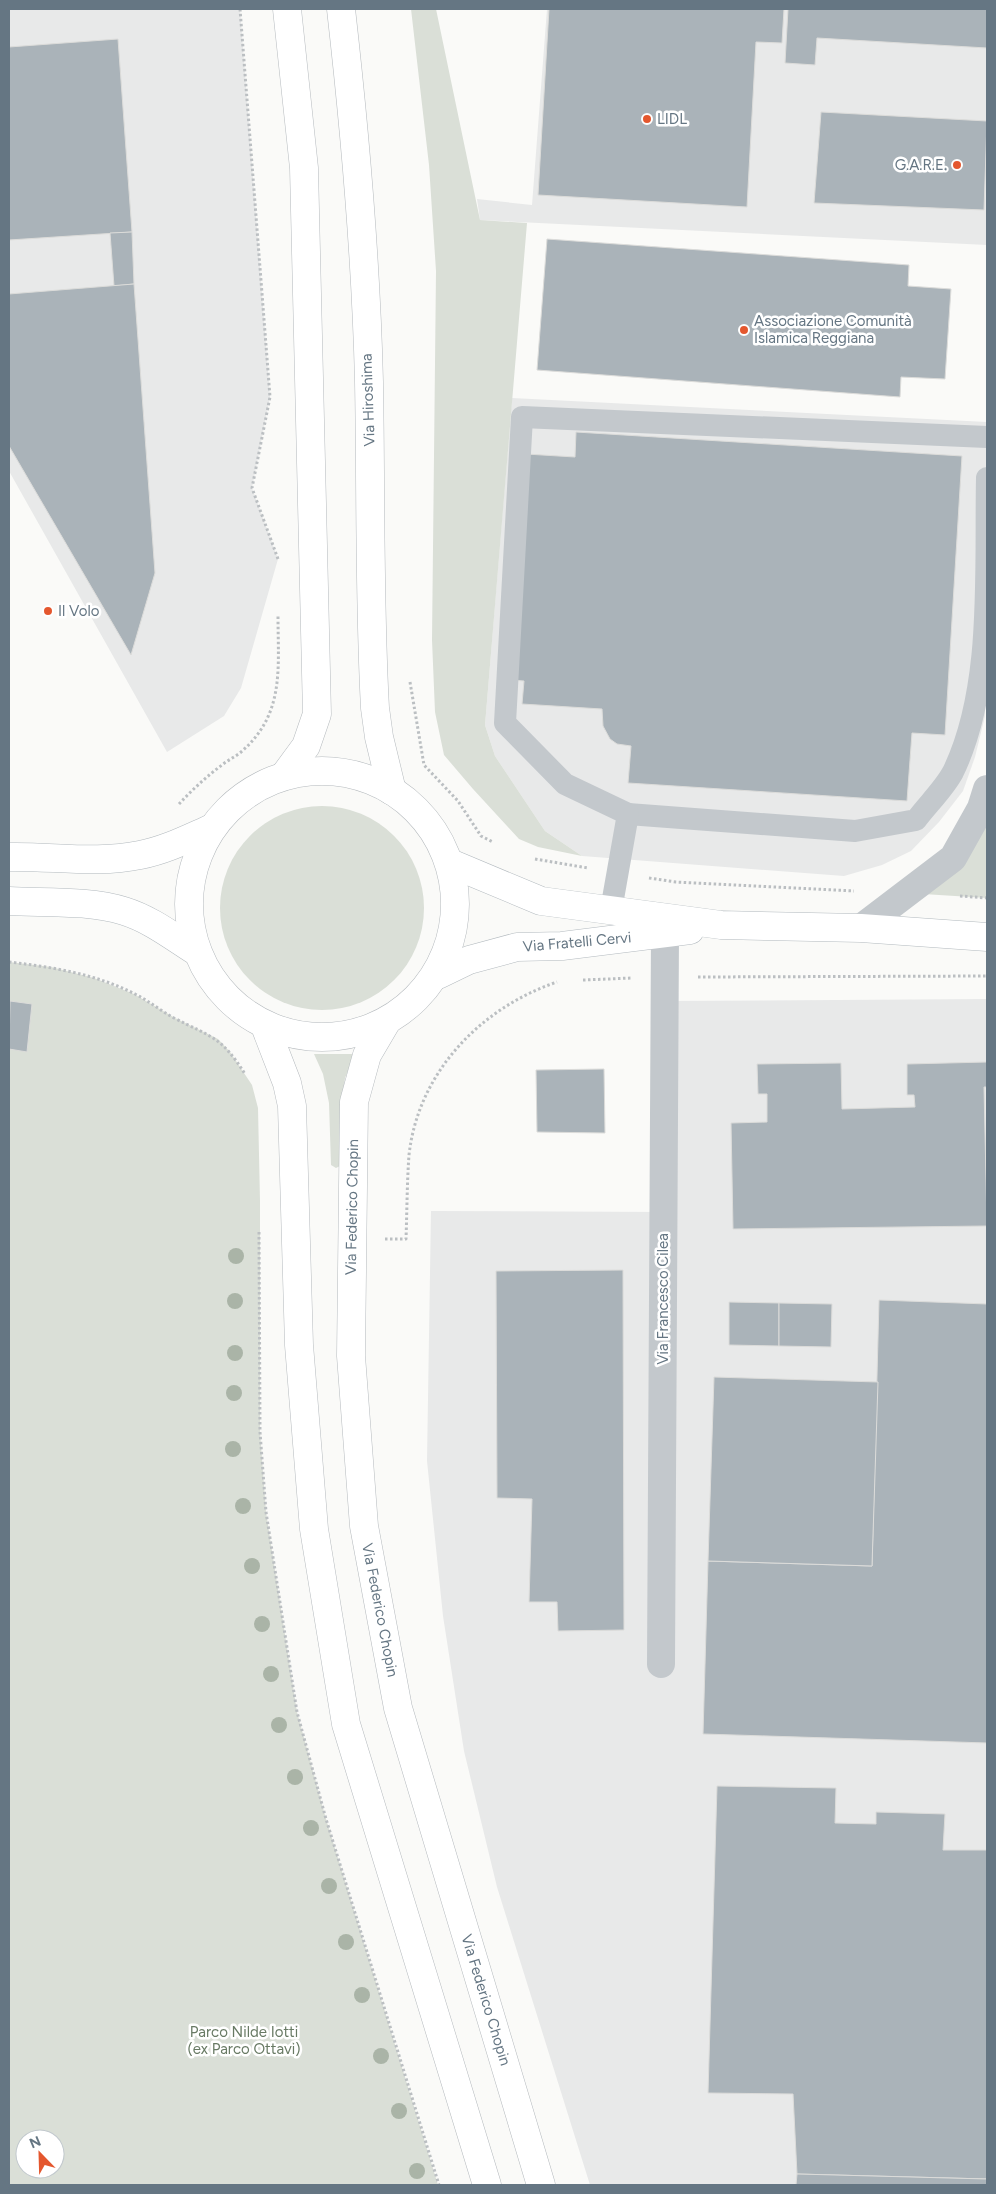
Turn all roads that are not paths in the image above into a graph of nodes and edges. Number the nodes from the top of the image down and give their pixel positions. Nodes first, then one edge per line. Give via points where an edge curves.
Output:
1 (287, 9) edge
2 (341, 9) edge
3 (987, 437) edge
4 (987, 478) edge
5 (284, 776) junction
6 (987, 789) edge
7 (392, 791) junction
8 (628, 814) junction
9 (212, 828) junction
10 (9, 857) edge
11 (450, 863) junction
12 (9, 901) edge
13 (611, 910) junction
14 (721, 925) junction
15 (861, 928) junction
16 (665, 934) junction
17 (987, 937) edge
18 (194, 950) junction
19 (438, 975) junction
20 (387, 1021) junction
21 (265, 1026) junction
22 (661, 1664) dead end
23 (487, 2185) edge
24 (541, 2185) edge

1 - 5 main road via 304,168 317,714 306,746
2 - 7 main road, Via Hiroshima via 359,207 368,380 375,708
3 - 8 lane via 522,417 505,723 565,784
4 - 8 lane via 983,662 972,716 952,772 916,820 855,831
5 - 7 main road, Via Fratelli Cervi via 320,772 356,776
5 - 9 main road, Via Fratelli Cervi via 244,796
6 - 15 street via 981,808 953,858
7 - 11 main road, Via Fratelli Cervi via 415,808 436,833
8 - 13 lane
9 - 10 main road, Via Fratelli Cervi via 168,848 115,859
9 - 18 main road, Via Fratelli Cervi via 193,866 187,909
11 - 13 main road, Via Fratelli Cervi via 541,901
11 - 19 main road, Via Fratelli Cervi via 457,901 453,939
12 - 18 main road, Via Fratelli Cervi via 123,910
13 - 14 main road, Via Fratelli Cervi
14 - 15 main road, Via Fratelli Cervi
14 - 16 main road, Via Fratelli Cervi
15 - 17 main road, Via Fratelli Cervi
16 - 19 main road, Via Fratelli Cervi via 562,946 517,947 469,960
16 - 22 street, Via Francesco Cilea
18 - 21 main road, Via Fratelli Cervi via 212,981 238,1007
19 - 20 main road, Via Fratelli Cervi via 416,1002
20 - 21 main road, Via Fratelli Cervi via 351,1031 312,1036
20 - 24 main road, Via Federico Chopin via 367,1055 354,1102 350,1356 364,1526 398,1708
21 - 23 main road via 287,1083 292,1106 299,1345 314,1529 346,1724

